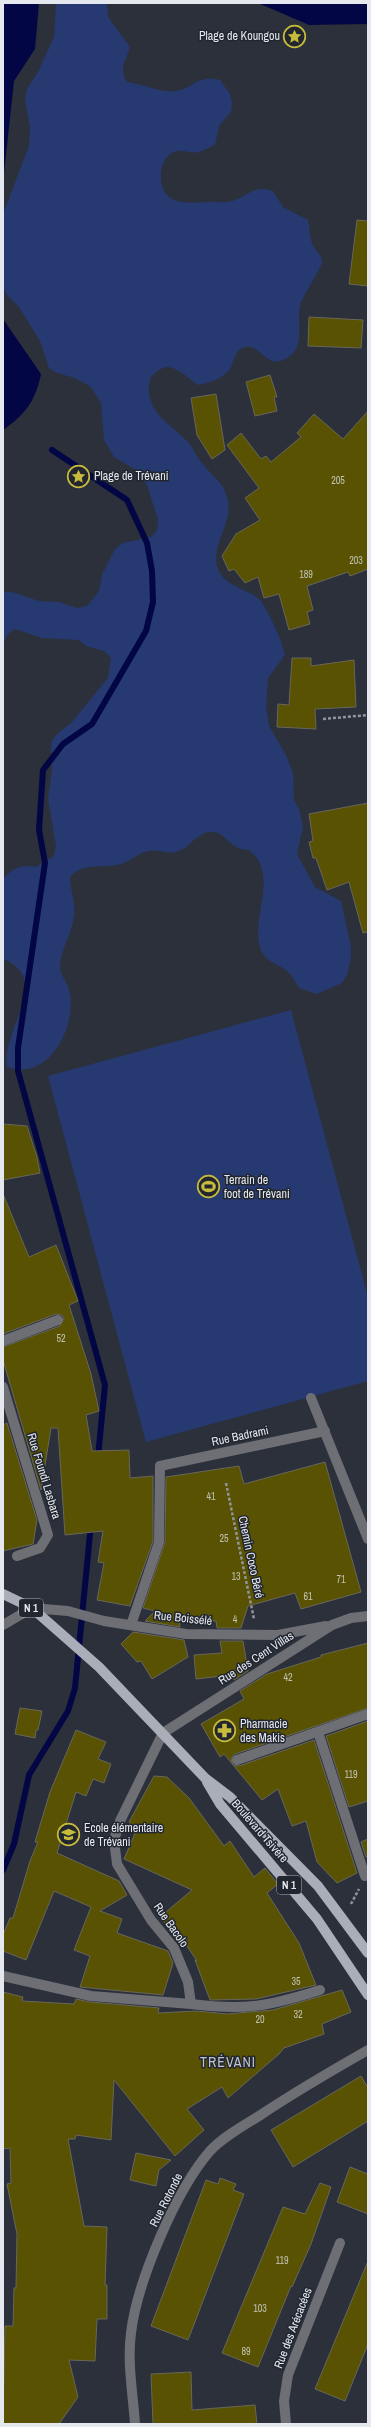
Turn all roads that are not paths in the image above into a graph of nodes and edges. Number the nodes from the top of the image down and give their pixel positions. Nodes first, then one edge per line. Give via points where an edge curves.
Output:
1 (58, 1320) dead end
2 (3, 1340) edge
3 (3, 1387) edge
4 (311, 1398) dead end
5 (325, 1431) junction
6 (368, 1539) edge
7 (16, 1556) dead end
8 (3, 1594) edge
9 (32, 1608) junction
10 (368, 1616) edge
11 (3, 1625) edge
12 (131, 1625) junction
13 (332, 1625) junction
14 (368, 1714) edge
15 (318, 1732) junction
16 (163, 1733) junction
17 (237, 1760) dead end
18 (205, 1778) junction
19 (365, 1876) road end
20 (368, 1953) edge
21 (3, 1976) edge
22 (320, 1990) dead end
23 (368, 1995) edge
24 (191, 2004) junction
25 (368, 2050) edge
26 (340, 2243) dead end
27 (135, 2424) edge
28 (286, 2424) edge

1 - 2 street
3 - 7 street, Rue Foundi Lasbara via 48,1536 40,1548
4 - 5 street
5 - 6 street
5 - 12 street, Rue Badrami via 160,1466 159,1542
8 - 9 main road, N 1
9 - 11 street
9 - 12 street, Rue Boissélé via 68,1611
9 - 16 main road, Boulevard Tsivère / N 1 via 100,1666
10 - 13 street, Rue des Cent Villas via 351,1618
12 - 13 street, Rue Boissélé via 186,1634 257,1636 278,1635
13 - 16 street, Rue des Cent Villas
14 - 15 street
15 - 17 street
15 - 19 street
16 - 18 main road, Boulevard Tsivère / N 1
16 - 24 street, Rue Bacolo via 142,1772 114,1840 118,1864 151,1920 174,1948 188,1982
18 - 20 main road, Boulevard Tsivère / N 1 via 230,1797 318,1886
18 - 23 main road, Boulevard Tsivère / N 1 via 220,1804 317,1919
21 - 24 street via 91,1996
22 - 24 street via 281,2003 244,2008
25 - 27 street, Rue Rotonde via 308,2084 232,2133 211,2151 182,2193 150,2263 136,2306 131,2334 130,2364
26 - 28 street, Rue des Arécacées via 288,2375 284,2401

